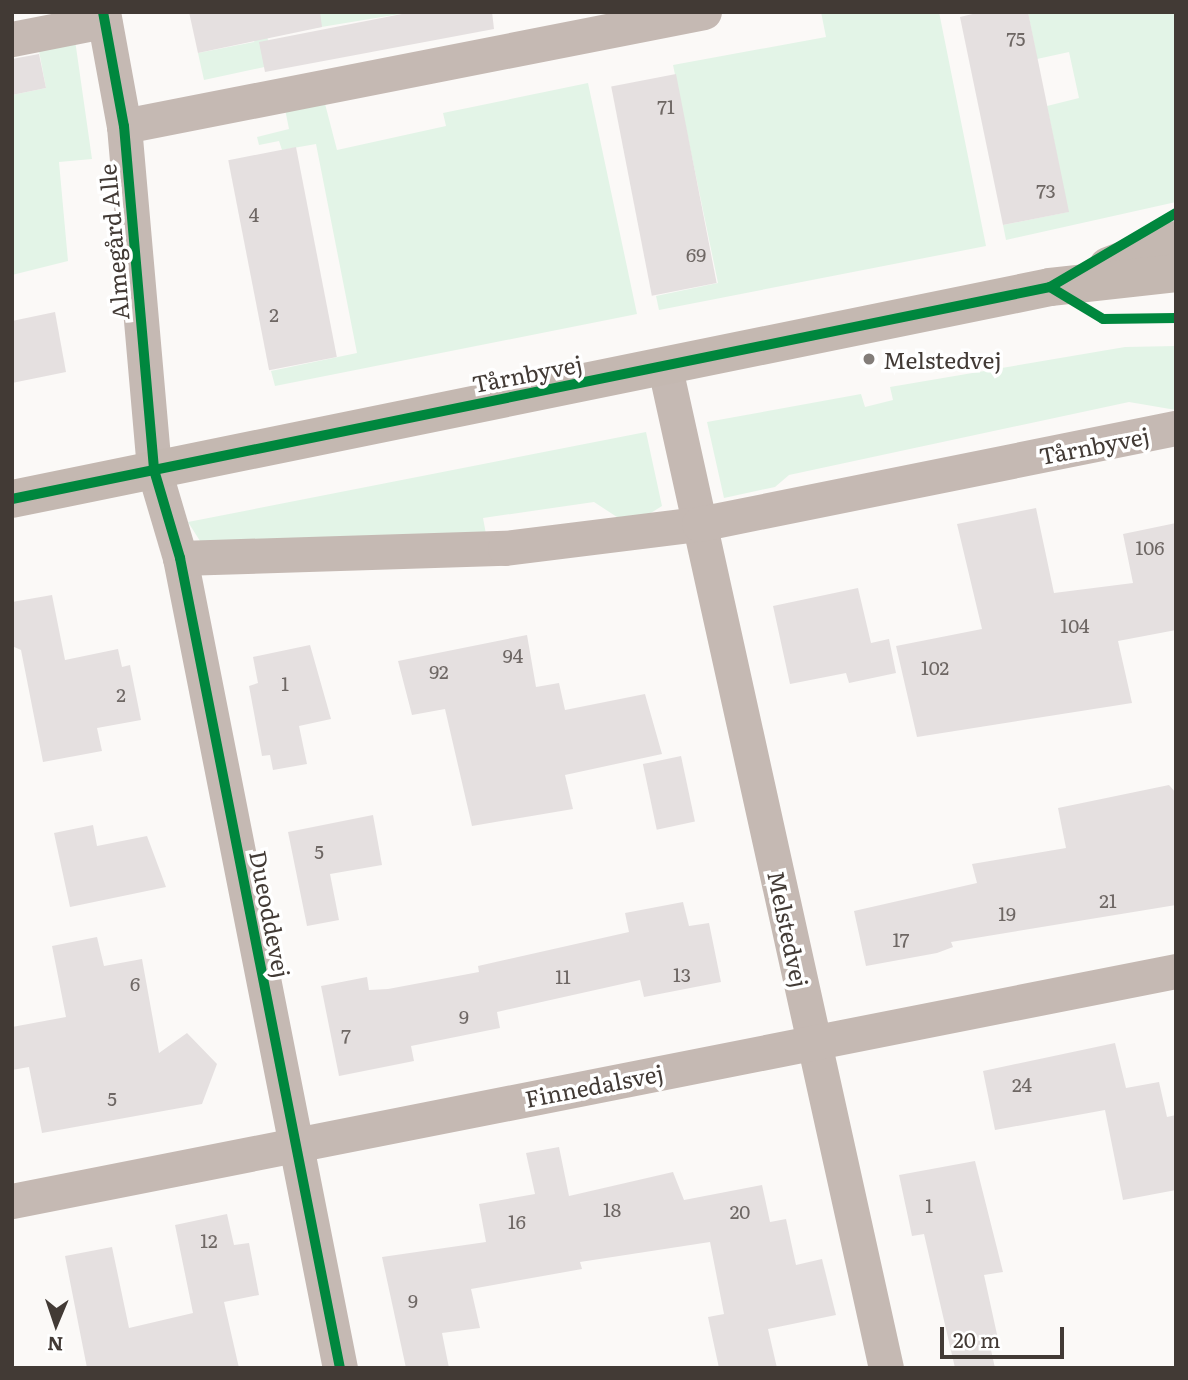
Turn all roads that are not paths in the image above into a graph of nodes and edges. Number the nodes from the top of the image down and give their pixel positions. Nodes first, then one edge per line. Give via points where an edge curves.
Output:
1 (704, 12) edge
2 (104, 17) edge
3 (12, 39) edge
4 (124, 126) junction
5 (1176, 240) edge
6 (1176, 274) edge
7 (1050, 287) junction
8 (1176, 296) edge
9 (665, 368) junction
10 (1176, 428) edge
11 (154, 470) junction
12 (12, 499) edge
13 (699, 524) junction
14 (180, 558) junction
15 (1176, 971) edge
16 (814, 1043) junction
17 (295, 1144) junction
18 (12, 1201) edge
19 (340, 1368) edge
20 (886, 1368) edge

1 - 4 street
2 - 3 street, Almegård Alle
2 - 4 street, Almegård Alle
4 - 11 street, Almegård Alle
5 - 7 street, Tårnbyvej
6 - 7 street, Tårnbyvej
7 - 8 street
7 - 9 street, Tårnbyvej
9 - 11 street, Tårnbyvej
9 - 13 street, Melstedvej
10 - 13 street, Tårnbyvej
11 - 12 street, Tårnbyvej
11 - 14 street, Dueoddevej
13 - 14 street, Tårnbyvej via 505,548
13 - 16 street, Melstedvej
14 - 17 street, Dueoddevej
15 - 16 street, Finnedalsvej
16 - 17 street, Finnedalsvej
16 - 20 street, Melstedvej
17 - 18 street, Finnedalsvej
17 - 19 street, Dueoddevej

